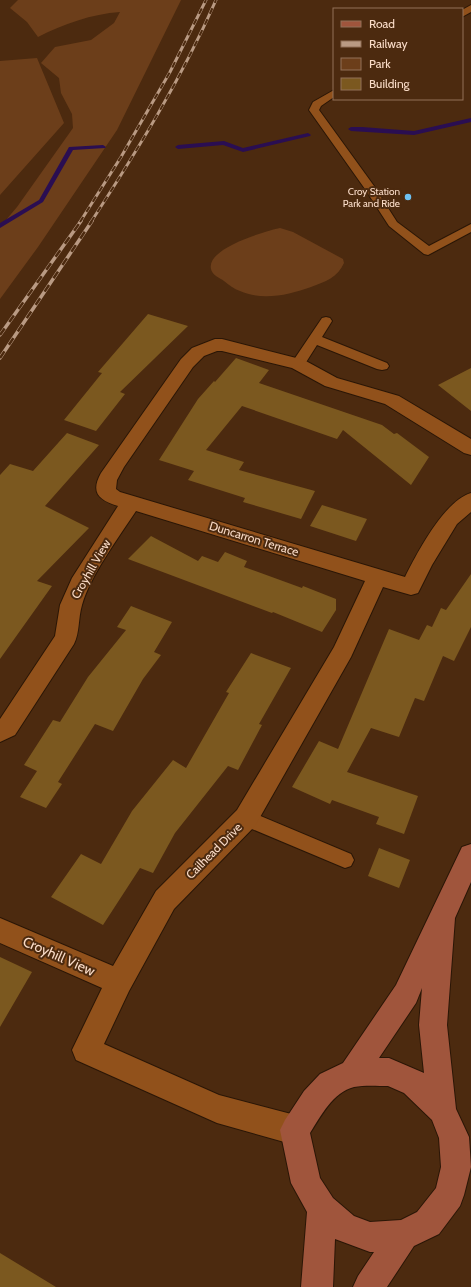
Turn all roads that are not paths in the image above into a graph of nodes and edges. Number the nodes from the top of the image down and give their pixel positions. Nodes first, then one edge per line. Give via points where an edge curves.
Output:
1 (333, 93) edge
2 (471, 227) edge
3 (326, 322) dead end
4 (314, 339) junction
5 (298, 364) junction
6 (382, 366) dead end
7 (471, 448) edge
8 (471, 500) edge
9 (131, 502) junction
10 (377, 577) junction
11 (0, 732) edge
12 (246, 818) junction
13 (471, 855) edge
14 (345, 860) dead end
15 (442, 915) junction
16 (0, 930) edge
17 (119, 982) junction
18 (353, 1073) junction
19 (442, 1110) junction
20 (295, 1130) junction
21 (464, 1170) edge
22 (322, 1209) junction
23 (403, 1235) junction
24 (317, 1287) edge
25 (369, 1287) edge

1 - 2 lane via 317,104 314,110 393,224 428,251
3 - 4 lane
4 - 5 lane
4 - 6 lane
5 - 7 street via 331,382 392,400
5 - 9 street via 222,345 202,349 187,363 117,462 105,485 106,492 112,497
8 - 10 street via 450,519 423,562 411,587
9 - 10 street, Duncarron Terrace
9 - 11 street, Croyhill View via 83,578 70,605 66,638 7,728
10 - 12 street, Cailhead Drive via 343,651
12 - 14 lane
12 - 17 street, Cailhead Drive via 165,900
13 - 15 street
15 - 18 street via 406,994
15 - 19 street via 433,1025
16 - 17 street, Croyhill View
17 - 20 street, Cailhead Drive via 86,1050 217,1109
18 - 19 street via 389,1072 414,1083
18 - 20 street via 330,1084 314,1101
19 - 21 street
20 - 22 street via 306,1183
21 - 23 street via 428,1223
22 - 23 street via 344,1227 370,1237
22 - 24 street
23 - 25 street

